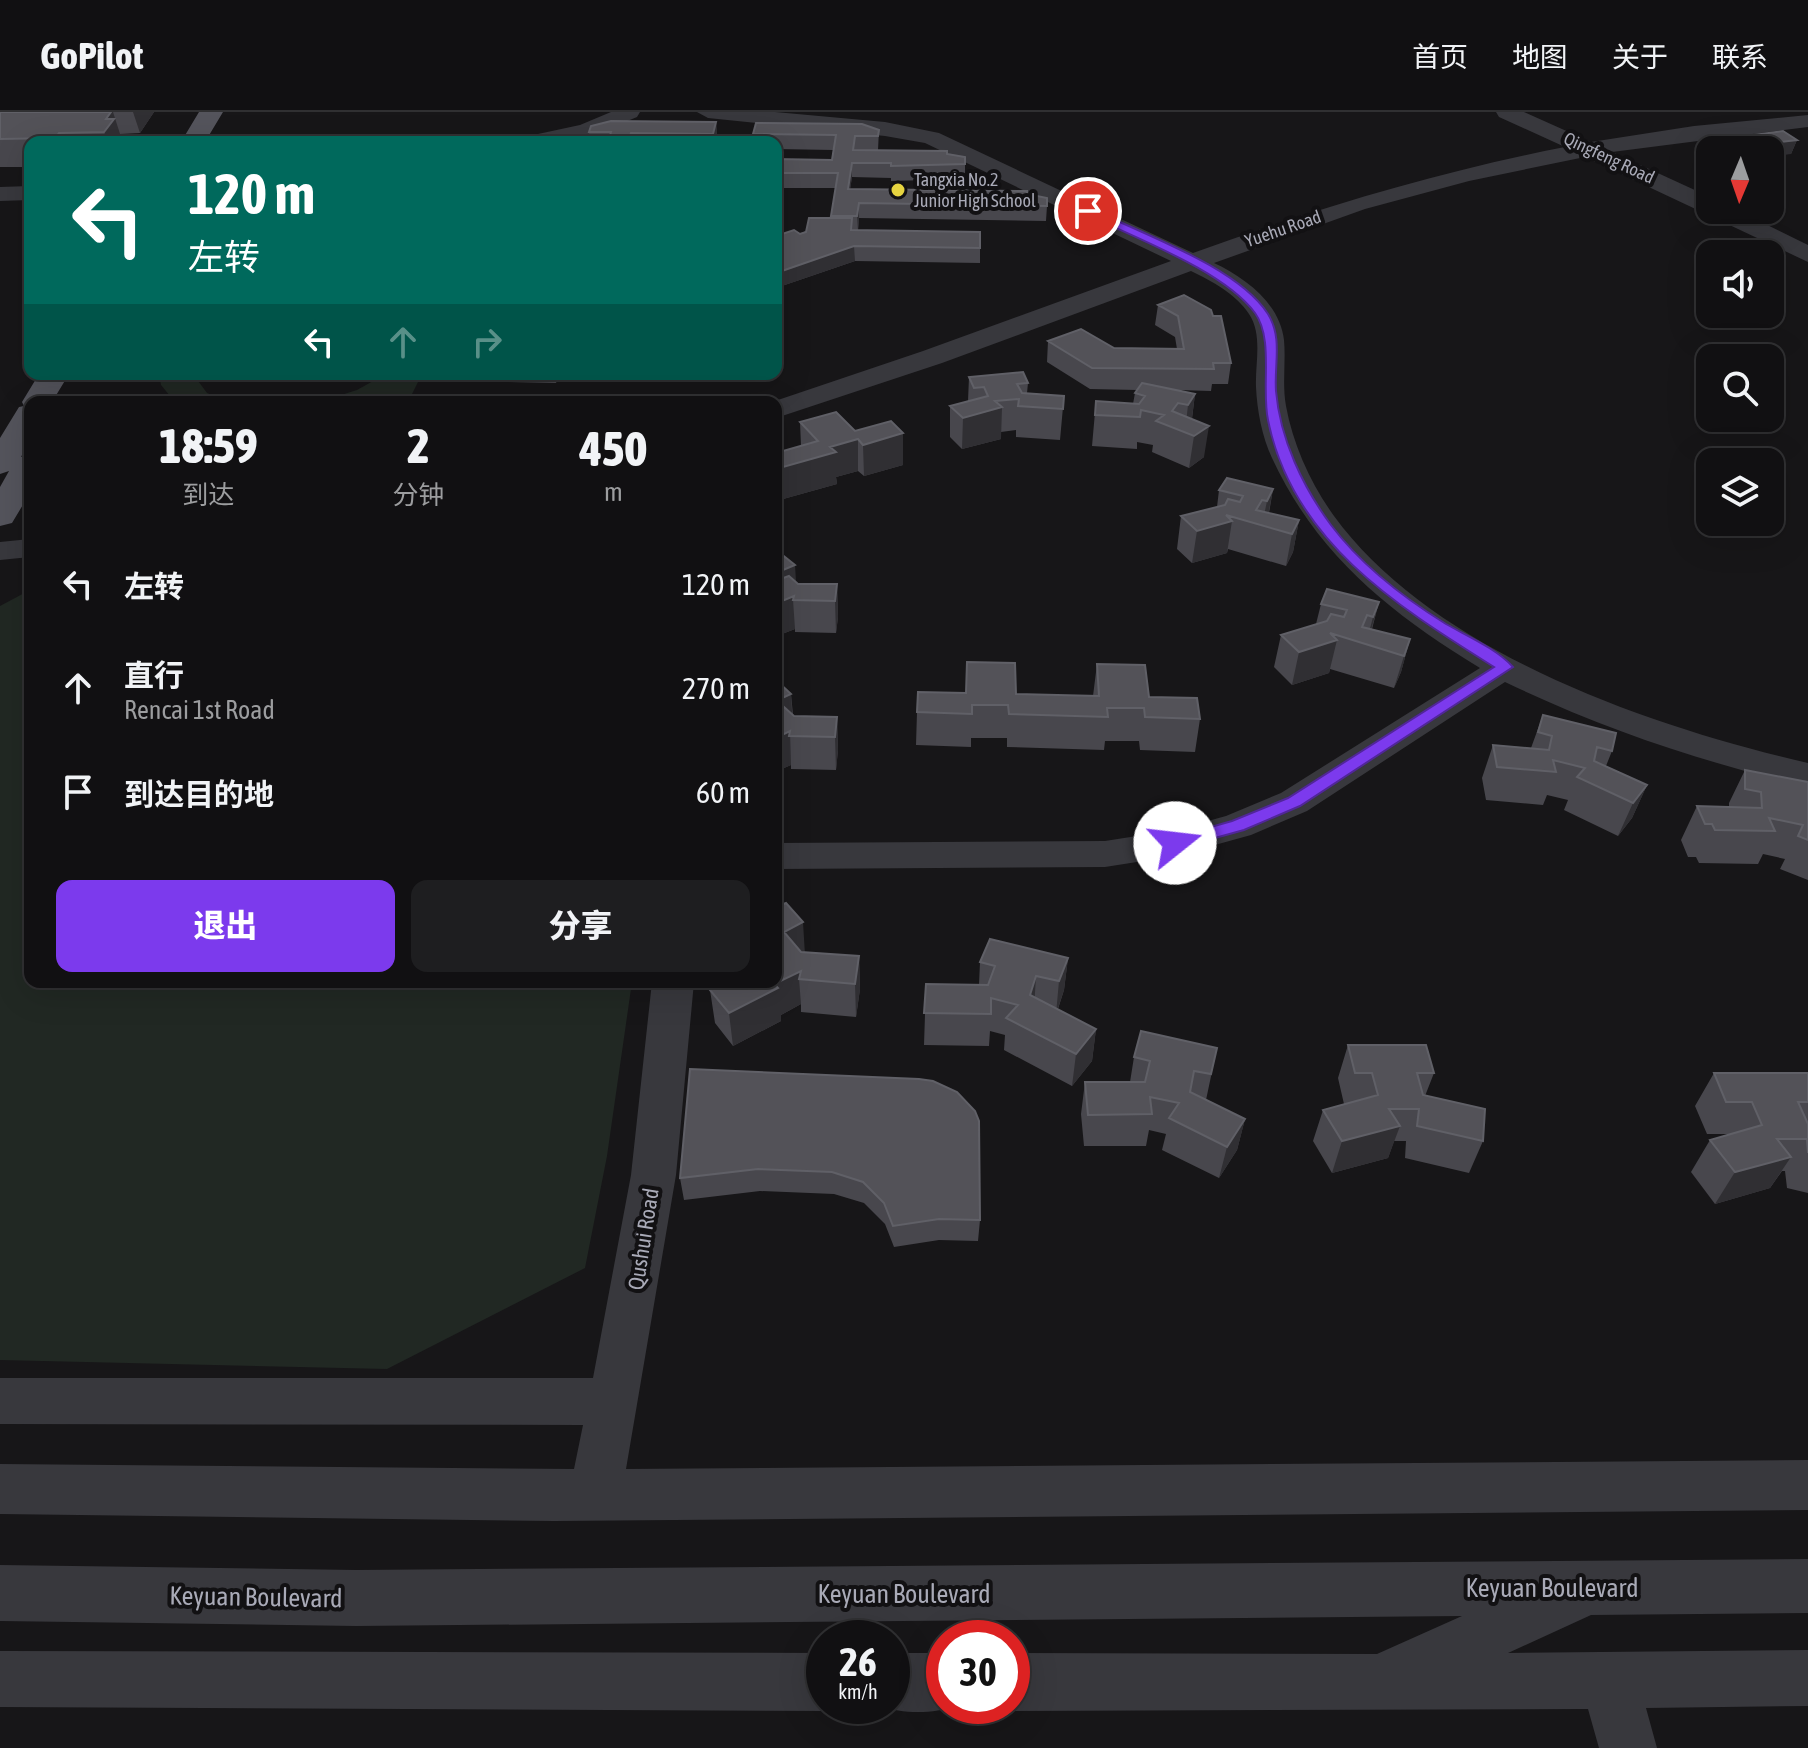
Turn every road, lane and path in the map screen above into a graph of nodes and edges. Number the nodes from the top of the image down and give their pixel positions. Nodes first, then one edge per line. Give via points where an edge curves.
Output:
1 (211, 112) edge
2 (231, 112) edge
3 (629, 112) edge
4 (708, 112) edge
5 (1507, 112) edge
6 (1808, 121) edge
7 (197, 136) edge
8 (217, 136) edge
9 (560, 136) edge
10 (1592, 150) junction
11 (24, 193) edge
12 (0, 194) edge
13 (1696, 199) edge
14 (1747, 224) edge
15 (1808, 255) edge
16 (1193, 262) junction
17 (782, 408) edge
18 (24, 424) edge
19 (0, 464) edge
20 (24, 474) edge
21 (0, 516) edge
22 (24, 549) edge
23 (0, 551) edge
24 (1505, 667) junction
25 (1808, 775) edge
26 (782, 856) edge
27 (672, 988) edge
28 (0, 1401) edge
29 (614, 1402) junction
30 (1808, 1485) edge
31 (0, 1489) edge
32 (595, 1494) junction
33 (1808, 1586) edge
34 (1589, 1588) junction
35 (0, 1593) edge
36 (1808, 1678) edge
37 (0, 1679) edge
38 (1609, 1681) junction
39 (806, 1682) edge
40 (1030, 1682) edge
41 (1378, 1683) junction
42 (1628, 1748) edge

1 - 7 main road
2 - 8 main road
3 - 9 street
4 - 16 street via 931,138
5 - 10 street, Qingfeng Road
6 - 10 street, Yuehu Road
10 - 13 street, Qingfeng Road
10 - 16 street, Yuehu Road via 1385,196
11 - 12 street
14 - 15 street
16 - 17 street, Yuehu Road
16 - 24 street via 1224,277 1264,316 1271,338 1274,422 1302,492 1328,531 1411,609
18 - 19 main road
20 - 21 main road
22 - 23 street
24 - 25 street via 1611,716 1693,746
24 - 26 street via 1294,802 1238,826 1175,843 1048,856
27 - 29 street, Qushui Road via 648,1216
28 - 29 street
29 - 32 street, Qushui Road
30 - 32 street
31 - 32 street
33 - 34 street, Keyuan Boulevard
34 - 35 street, Keyuan Boulevard via 356,1598
34 - 41 street
36 - 38 street
37 - 39 street
38 - 41 street
38 - 42 street
40 - 41 street

